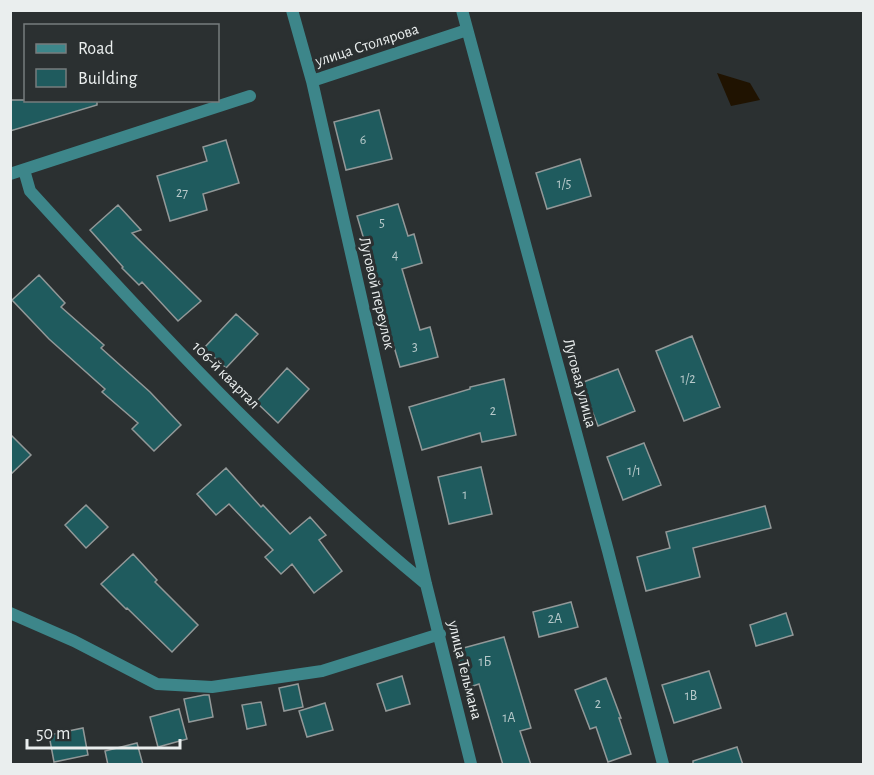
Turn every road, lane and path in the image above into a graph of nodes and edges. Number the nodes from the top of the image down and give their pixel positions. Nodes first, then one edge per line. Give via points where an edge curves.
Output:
1 (292, 10) edge
2 (462, 10) edge
3 (467, 30) junction
4 (312, 81) junction
5 (250, 96) dead end
6 (24, 170) junction
7 (10, 174) edge
8 (426, 584) junction
9 (10, 613) edge
10 (440, 634) junction
11 (471, 765) edge
12 (663, 765) edge

1 - 4 street, Луговой переулок
2 - 3 street, Луговая улица
3 - 4 street, улица Столярова
3 - 12 street, Луговая улица
4 - 8 street, Луговой переулок
5 - 6 street
6 - 7 street
6 - 8 street, 106-й квартал via 30,191 184,357 306,478
8 - 10 street, улица Тельмана
9 - 10 street via 157,684 212,687 322,671
10 - 11 street, улица Тельмана

